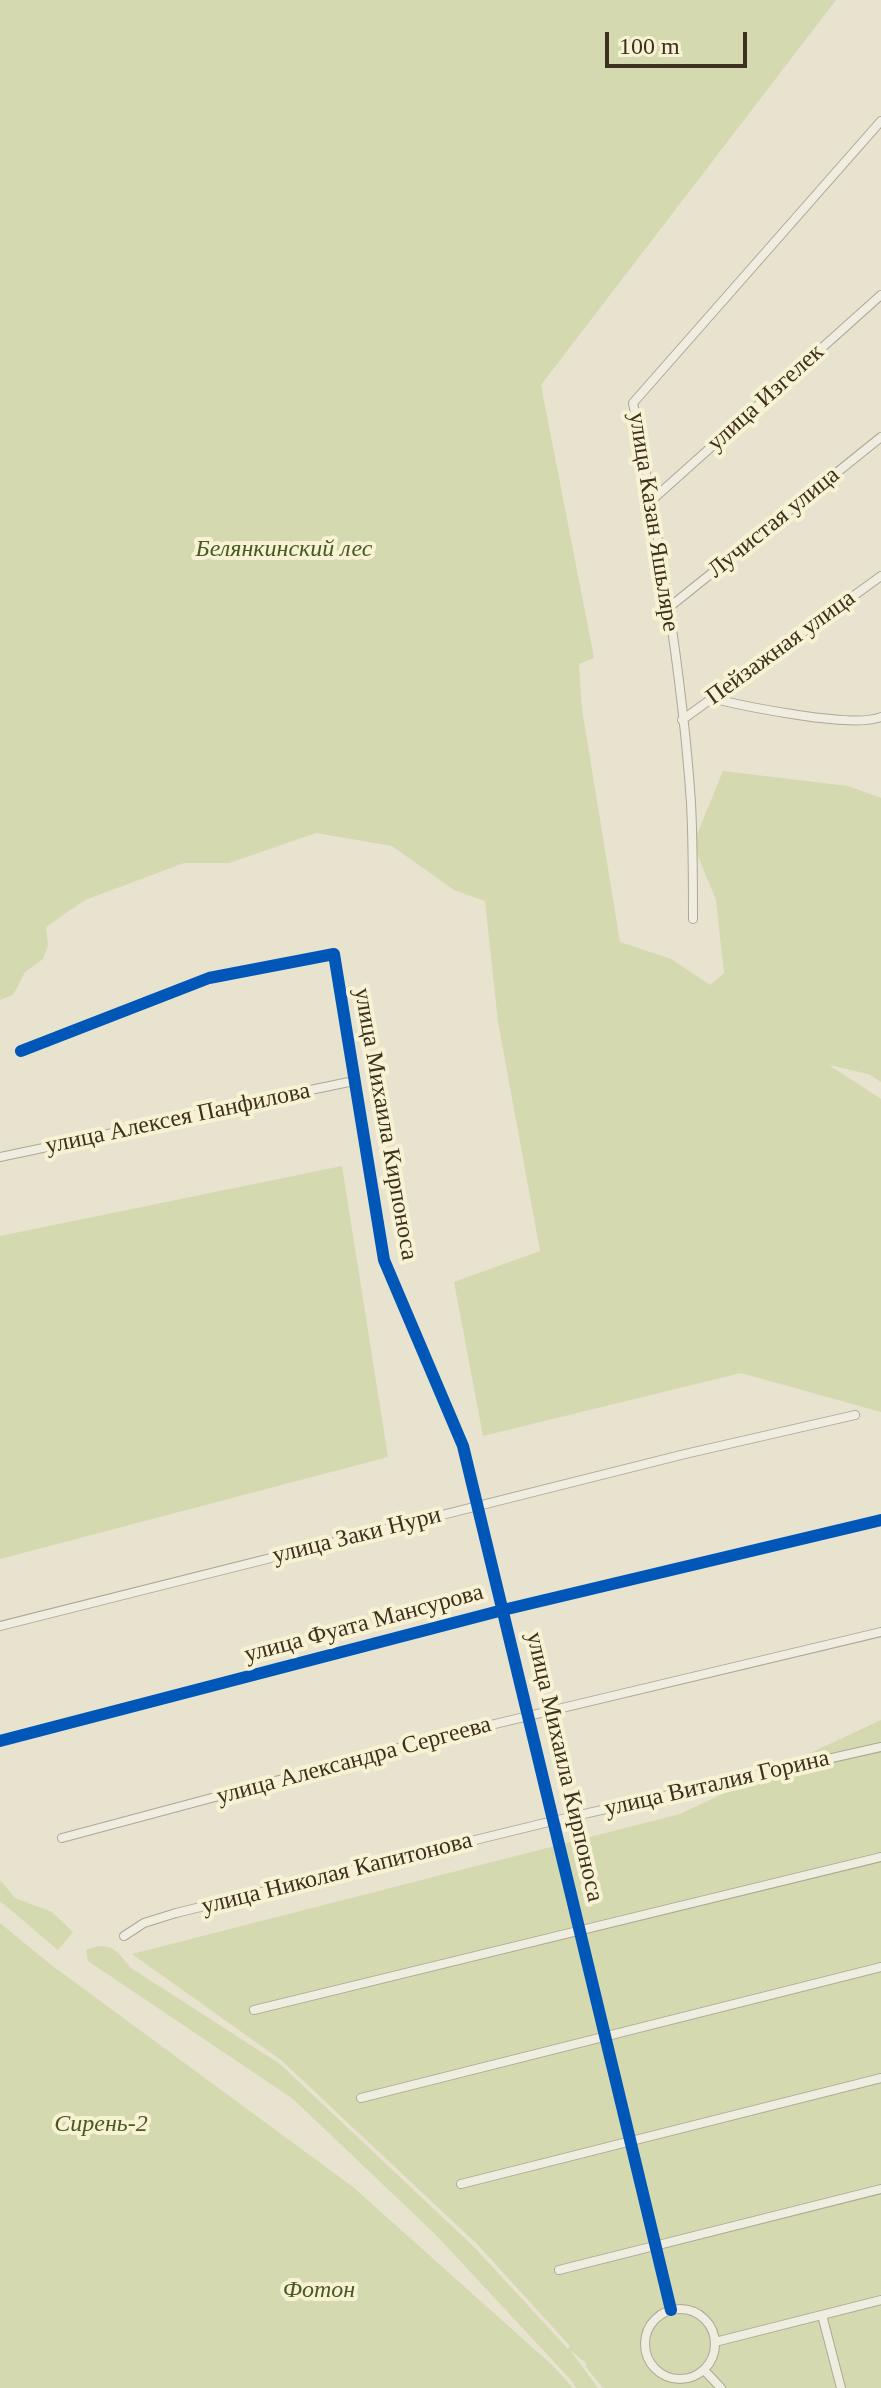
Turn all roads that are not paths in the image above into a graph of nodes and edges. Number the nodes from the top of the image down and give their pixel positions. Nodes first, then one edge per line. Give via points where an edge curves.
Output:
1 (881, 121) edge
2 (881, 295) edge
3 (881, 437) edge
4 (652, 500) junction
5 (881, 576) edge
6 (667, 609) junction
7 (711, 698) junction
8 (881, 717) edge
9 (682, 720) junction
10 (693, 919) dead end
11 (21, 1051) dead end
12 (355, 1081) junction
13 (0, 1157) edge
14 (855, 1415) dead end
15 (478, 1506) junction
16 (881, 1520) edge
17 (503, 1610) junction
18 (0, 1626) edge
19 (881, 1632) edge
20 (529, 1716) junction
21 (0, 1741) edge
22 (881, 1747) edge
23 (553, 1821) junction
24 (62, 1838) dead end
25 (881, 1857) edge
26 (580, 1930) junction
27 (124, 1936) dead end
28 (881, 1967) edge
29 (254, 2010) dead end
30 (605, 2036) junction
31 (881, 2078) edge
32 (361, 2098) dead end
33 (630, 2141) junction
34 (461, 2184) dead end
35 (881, 2189) edge
36 (656, 2245) junction
37 (559, 2270) dead end
38 (881, 2300) edge
39 (671, 2310) junction
40 (822, 2315) junction
41 (715, 2342) junction
42 (704, 2370) junction
43 (721, 2388) edge
44 (841, 2388) edge

1 - 4 street, улица Казан Яшьляре via 633,403
2 - 4 street, улица Изгелек
3 - 6 street, Лучистая улица
4 - 6 street, улица Казан Яшьляре
5 - 7 street, Пейзажная улица
6 - 9 street, улица Казан Яшьляре
7 - 8 street via 816,717
7 - 9 street, Пейзажная улица
9 - 10 street, улица Казан Яшьляре via 691,804
11 - 12 street, улица Михаила Кирпоноса via 209,978 334,954
12 - 13 street, улица Алексея Панфилова
12 - 15 street, улица Михаила Кирпоноса via 384,1260 463,1446
14 - 15 street, улица Заки Нури
15 - 17 street, улица Михаила Кирпоноса
15 - 18 street, улица Заки Нури
16 - 17 street, улица Фуата Мансурова
17 - 20 street, улица Михаила Кирпоноса
17 - 21 street, улица Фуата Мансурова
19 - 20 street, улица Александра Сергеева
20 - 23 street, улица Михаила Кирпоноса
20 - 24 street, улица Александра Сергеева
22 - 23 street, улица Виталия Горина
23 - 26 street, улица Михаила Кирпоноса
23 - 27 street, улица Николая Капитонова via 176,1913
25 - 26 street
26 - 29 street
26 - 30 street, улица Михаила Кирпоноса
28 - 30 street
30 - 32 street
30 - 33 street, улица Михаила Кирпоноса
31 - 33 street
33 - 34 street
33 - 36 street, улица Михаила Кирпоноса
35 - 36 street
36 - 37 street
36 - 39 street, улица Михаила Кирпоноса
38 - 40 street
39 - 41 street via 704,2318
39 - 42 street via 647,2333 651,2363 676,2379
40 - 41 street
40 - 44 street
41 - 42 street
42 - 43 street

